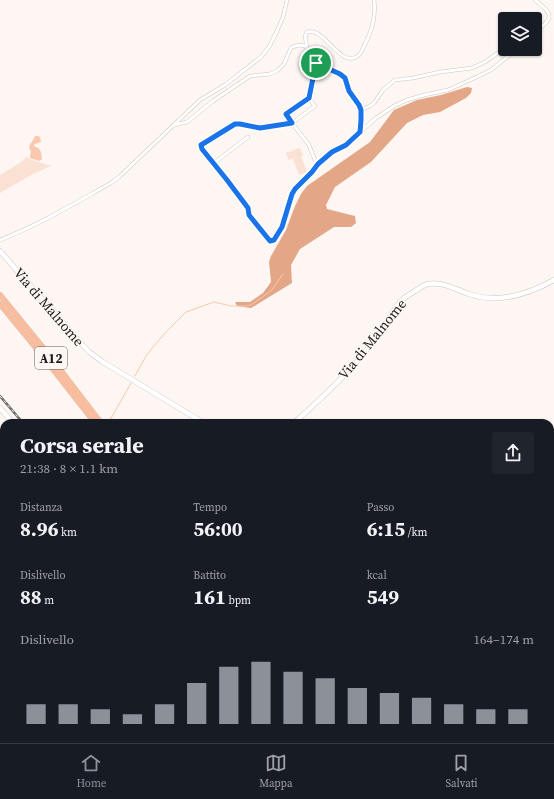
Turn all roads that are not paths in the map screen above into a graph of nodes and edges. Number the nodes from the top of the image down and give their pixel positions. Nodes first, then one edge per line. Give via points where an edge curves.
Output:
1 (287, 0) edge
2 (374, 0) edge
3 (535, 0) edge
4 (542, 27) edge
5 (307, 48) junction
6 (498, 53) edge
7 (508, 56) edge
8 (316, 63) junction
9 (309, 98) junction
10 (361, 110) junction
11 (292, 123) junction
12 (174, 125) junction
13 (360, 132) junction
14 (248, 137) dead end
15 (214, 163) junction
16 (318, 164) junction
17 (0, 240) edge
18 (0, 251) edge
19 (554, 280) edge
20 (0, 296) edge
21 (0, 304) edge
22 (0, 408) edge
23 (10, 419) edge
24 (92, 419) edge
25 (98, 419) edge
26 (197, 419) edge
27 (299, 419) edge

1 - 12 street via 280,24 265,54 200,100
2 - 5 street via 375,12 369,37 358,56 350,58 341,55 322,37 312,32 307,32 305,36
3 - 4 street via 550,13 548,21
5 - 8 street
5 - 12 street via 301,45 294,46 277,71 250,76 188,121
6 - 10 street via 472,68 394,81 383,90 373,104
7 - 13 street via 481,76 448,90 424,95 394,106
8 - 9 street
8 - 10 street via 344,77
9 - 11 street via 286,114
9 - 11 street via 316,106
10 - 13 street
11 - 15 street via 260,128 232,125 201,145
11 - 16 street via 309,145
12 - 17 street via 114,182 32,226
13 - 16 street
14 - 15 street
15 - 16 street via 247,207 249,215 271,241 280,229 294,190
18 - 26 street, Via di Malnome via 90,352
19 - 27 street, Via di Malnome via 531,290 498,298 485,298 438,284 428,284 401,301 382,331 352,367
20 - 25 highway, A12
21 - 24 highway, A12
22 - 23 street

